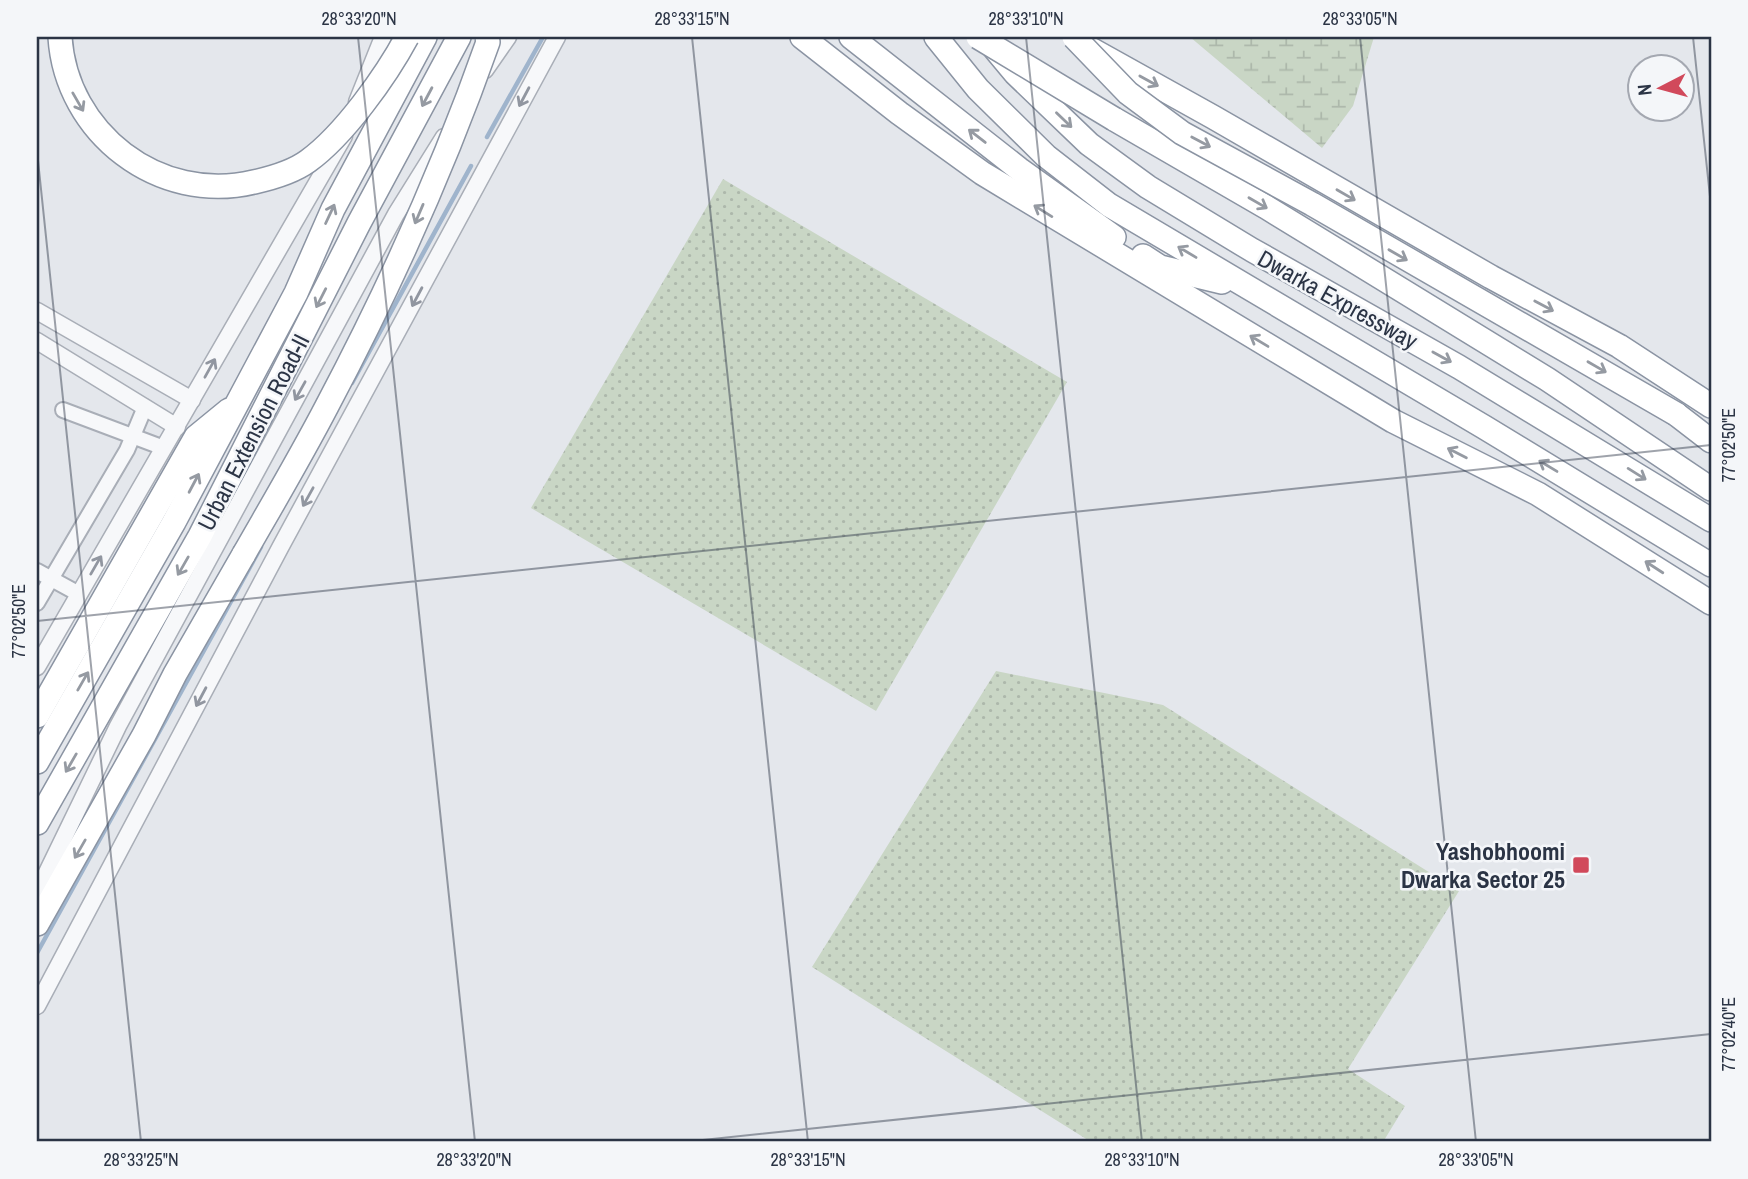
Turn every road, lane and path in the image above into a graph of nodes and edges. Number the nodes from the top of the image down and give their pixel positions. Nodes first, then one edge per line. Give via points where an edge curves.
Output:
1 (60, 37) edge
2 (383, 37) edge
3 (407, 37) edge
4 (425, 37) edge
5 (459, 37) edge
6 (487, 37) edge
7 (508, 37) edge
8 (557, 37) edge
9 (802, 37) edge
10 (851, 37) edge
11 (936, 37) edge
12 (981, 37) edge
13 (1068, 37) edge
14 (1074, 37) edge
15 (1246, 287) junction
16 (37, 311) edge
17 (37, 341) edge
18 (192, 400) junction
19 (237, 402) junction
20 (145, 407) junction
21 (1711, 407) edge
22 (63, 410) dead end
23 (177, 426) junction
24 (134, 437) junction
25 (1711, 441) edge
26 (164, 449) junction
27 (1711, 489) edge
28 (1711, 520) edge
29 (1711, 565) edge
30 (37, 571) edge
31 (51, 580) junction
32 (79, 594) junction
33 (37, 603) edge
34 (1711, 603) edge
35 (37, 667) edge
36 (37, 716) edge
37 (37, 762) edge
38 (37, 823) edge
39 (37, 893) edge
40 (37, 924) edge
41 (37, 1006) edge

1 -> 3 highway, bridge via 72,93 110,144 162,176 212,187 275,177 307,162 348,123
18 -> 2 street via 341,143
19 -> 4 highway, Urban Extension Road-II
5 -> 38 highway, Urban Extension Road-II via 200,536
6 -> 40 highway, bridge via 450,143 370,321
7 -> 39 street via 396,214 118,726
8 -> 41 street
34 -> 9 highway via 1538,494 1393,421 982,173
15 -> 10 highway, Dwarka Expressway via 1160,267 1029,176
15 -> 11 highway, Dwarka Expressway via 1109,205 1046,156 978,89
12 -> 27 highway, Dwarka Expressway, bridge via 1547,379
12 -> 28 highway, Dwarka Expressway, bridge via 1089,144 1148,187
13 -> 21 highway via 1619,346
14 -> 25 highway, bridge via 1128,93 1182,133 1676,414
29 -> 15 highway, Dwarka Expressway
16 - 18 street
17 - 20 street
18 - 23 street
19 - 36 highway via 196,437
37 -> 19 highway, Urban Extension Road-II
20 - 23 street
20 - 24 street
22 - 24 street
23 - 26 street
24 - 26 street
24 - 31 street
32 -> 26 street
30 - 31 street
31 - 32 street
31 - 33 street
32 - 35 street

